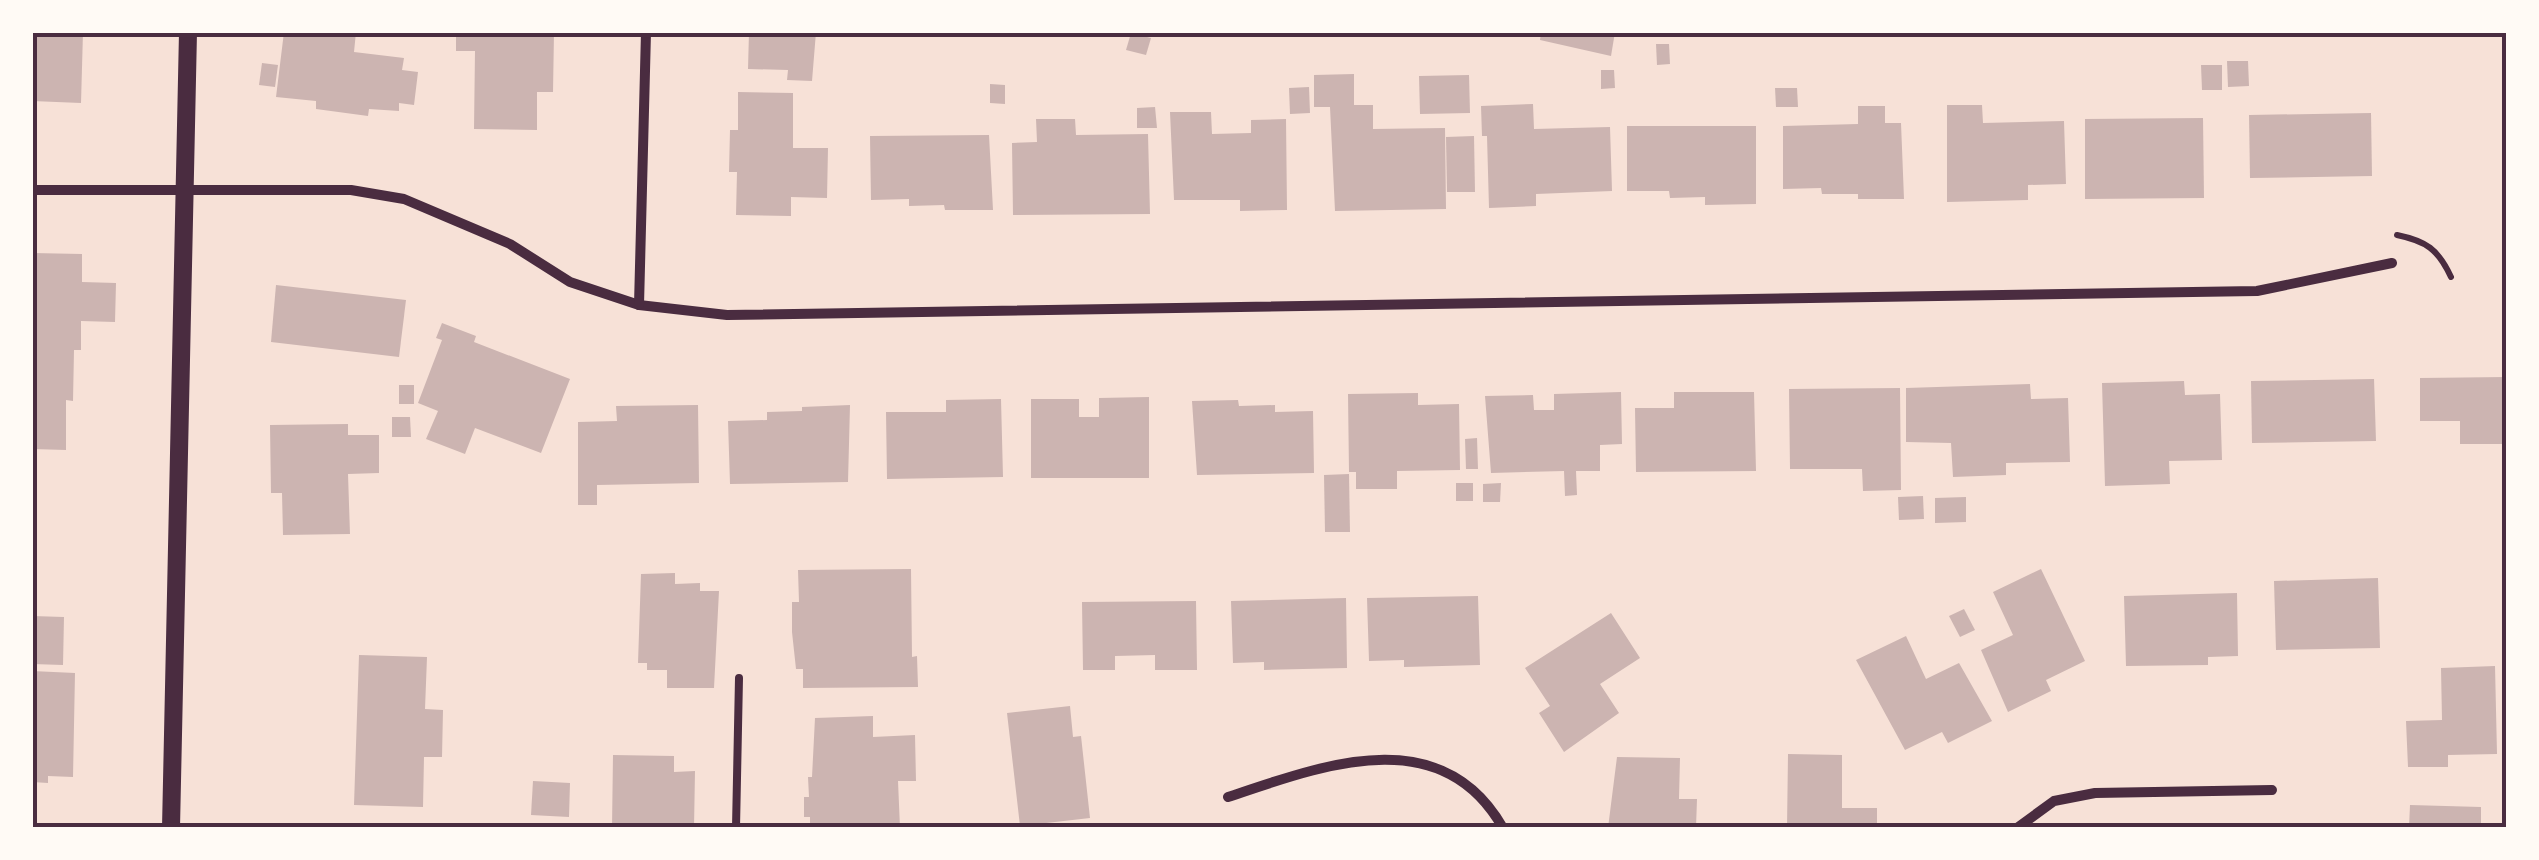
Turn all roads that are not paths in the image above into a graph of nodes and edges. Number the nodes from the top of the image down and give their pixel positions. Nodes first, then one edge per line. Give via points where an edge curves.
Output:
1 (188, 32) edge
2 (646, 32) edge
3 (185, 188) junction
4 (32, 190) edge
5 (2392, 262) dead end
6 (639, 305) junction
7 (739, 678) dead end
8 (2272, 790) dead end
9 (1228, 797) dead end
10 (172, 828) edge
11 (736, 828) edge
12 (1502, 828) edge
13 (2018, 828) edge

1 - 3 street
2 - 6 street
3 - 4 street
3 - 6 street via 351,190 404,200 510,244 570,282
3 - 10 street
5 - 6 street via 2256,292 727,315
7 - 11 lane
8 - 13 street via 2095,793 2054,802
9 - 12 street via 1336,762 1414,762 1450,772 1487,800

